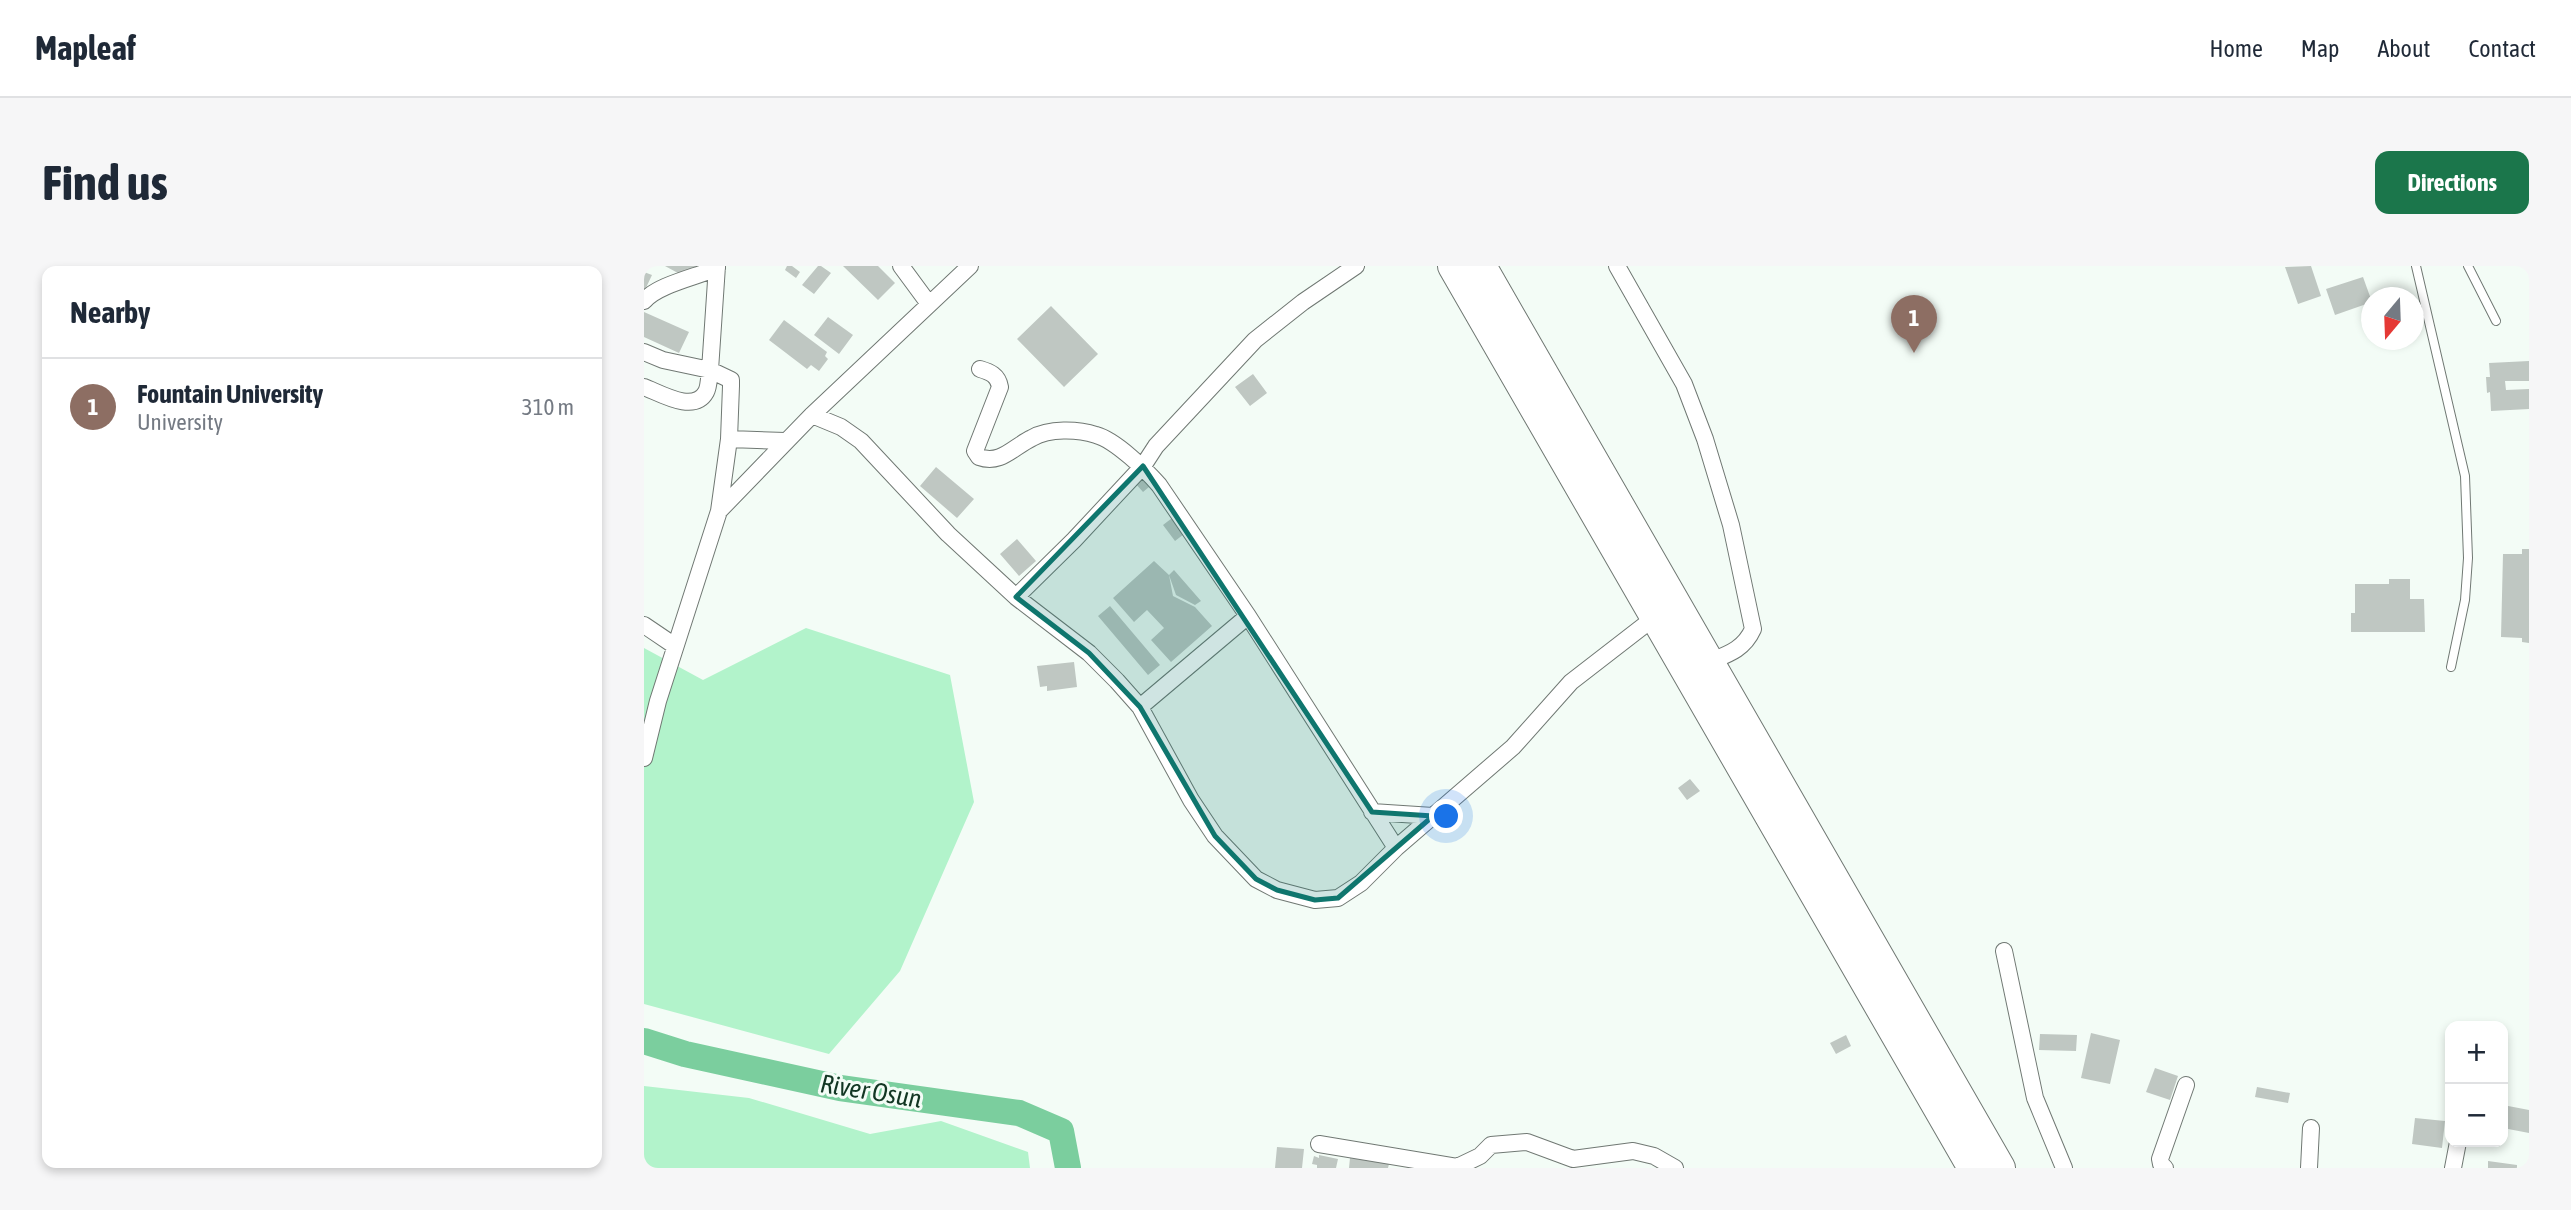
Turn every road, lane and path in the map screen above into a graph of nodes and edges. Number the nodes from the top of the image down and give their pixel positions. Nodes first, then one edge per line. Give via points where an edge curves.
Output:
1 (901, 266) edge
2 (971, 266) edge
3 (1356, 266) edge
4 (1453, 266) edge
5 (1481, 266) edge
6 (1617, 266) edge
7 (2416, 266) edge
8 (2468, 266) edge
9 (717, 267) edge
10 (644, 301) edge
11 (929, 304) junction
12 (2496, 321) dead end
13 (644, 352) edge
14 (980, 369) dead end
15 (710, 370) junction
16 (644, 387) edge
17 (812, 415) junction
18 (729, 439) junction
19 (785, 441) junction
20 (1143, 466) junction
21 (719, 511) junction
22 (1016, 597) junction
23 (1248, 616) junction
24 (1655, 617) junction
25 (644, 625) edge
26 (675, 646) junction
27 (1709, 662) junction
28 (2451, 667) dead end
29 (651, 700) edge
30 (1140, 707) junction
31 (644, 758) edge
32 (1372, 812) junction
33 (1433, 816) junction
34 (1396, 848) junction
35 (2004, 951) dead end
36 (2186, 1085) dead end
37 (2311, 1128) dead end
38 (1320, 1144) dead end
39 (2457, 1147) edge
40 (1675, 1168) edge
41 (1973, 1168) edge
42 (2000, 1168) edge
43 (2064, 1168) edge
44 (2165, 1168) edge
45 (2309, 1168) edge
46 (2454, 1168) edge

1 - 11 street
2 - 11 street
3 - 20 street via 1255,340 1156,446
4 - 24 highway
5 - 27 highway
6 - 27 street via 1684,384 1731,525 1753,629 1740,648
7 - 28 lane via 2465,476 2465,600
8 - 12 lane
9 - 10 street via 655,290
9 - 15 street
11 - 17 street
13 - 15 street
14 - 20 street via 991,372 1000,387 977,443 979,457 994,461 1032,437 1070,432 1098,435
15 - 16 street via 707,391 699,400 671,399
15 - 18 street via 731,380
17 - 19 street
17 - 22 street via 861,441
18 - 19 street
18 - 21 street
19 - 21 street
20 - 22 street
20 - 23 street
21 - 26 street
22 - 30 street via 1089,653
23 - 30 street
23 - 32 street
24 - 33 street via 1571,682 1513,747
24 - 41 highway
25 - 26 street
26 - 29 street
27 - 42 highway
29 - 31 street
30 - 34 street via 1215,836 1256,879 1315,900 1338,898 1361,883
32 - 33 street
32 - 34 street
33 - 34 street
35 - 43 street via 2035,1098
36 - 44 street via 2160,1159
37 - 45 street
38 - 40 street via 1457,1167 1491,1145 1527,1142 1573,1159 1633,1151
39 - 46 street

